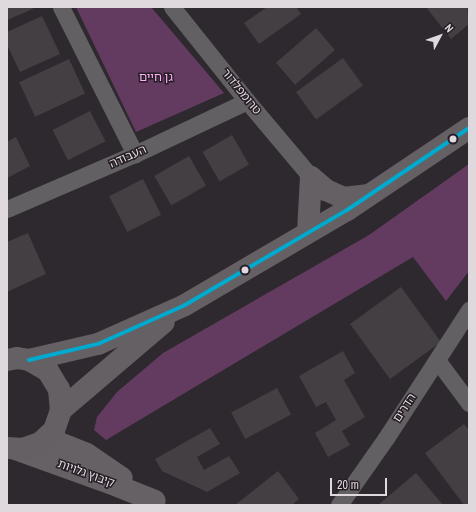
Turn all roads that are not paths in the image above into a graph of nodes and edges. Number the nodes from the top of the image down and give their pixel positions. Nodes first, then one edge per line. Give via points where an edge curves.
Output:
1 (61, 7) edge
2 (172, 7) edge
3 (247, 101) junction
4 (469, 128) edge
5 (135, 154) junction
6 (311, 177) junction
7 (368, 195) junction
8 (7, 208) edge
9 (308, 232) junction
10 (185, 305) junction
11 (469, 310) edge
12 (7, 360) edge
13 (29, 360) junction
14 (437, 360) junction
15 (469, 403) edge
16 (61, 410) junction
17 (47, 438) junction
18 (11, 449) edge
19 (158, 503) edge
20 (339, 505) edge

1 - 5 street
2 - 3 street, טרומפלדור
3 - 5 street, העבודה
3 - 6 street, טרומפלדור
4 - 7 main road
5 - 8 street, העבודה
6 - 7 main road via 326,190 344,198
6 - 9 main road
7 - 9 main road
9 - 10 main road
10 - 13 main road via 98,344
10 - 16 main road
11 - 14 street, הדרים
12 - 13 main road
13 - 16 main road via 48,371 54,379 59,389
14 - 15 street
14 - 20 street, הדרים
16 - 17 main road via 54,430
17 - 18 main road via 32,446
17 - 19 street, קיבוץ גלויות via 87,454
18 - 19 street, קיבוץ גלויות via 110,483

